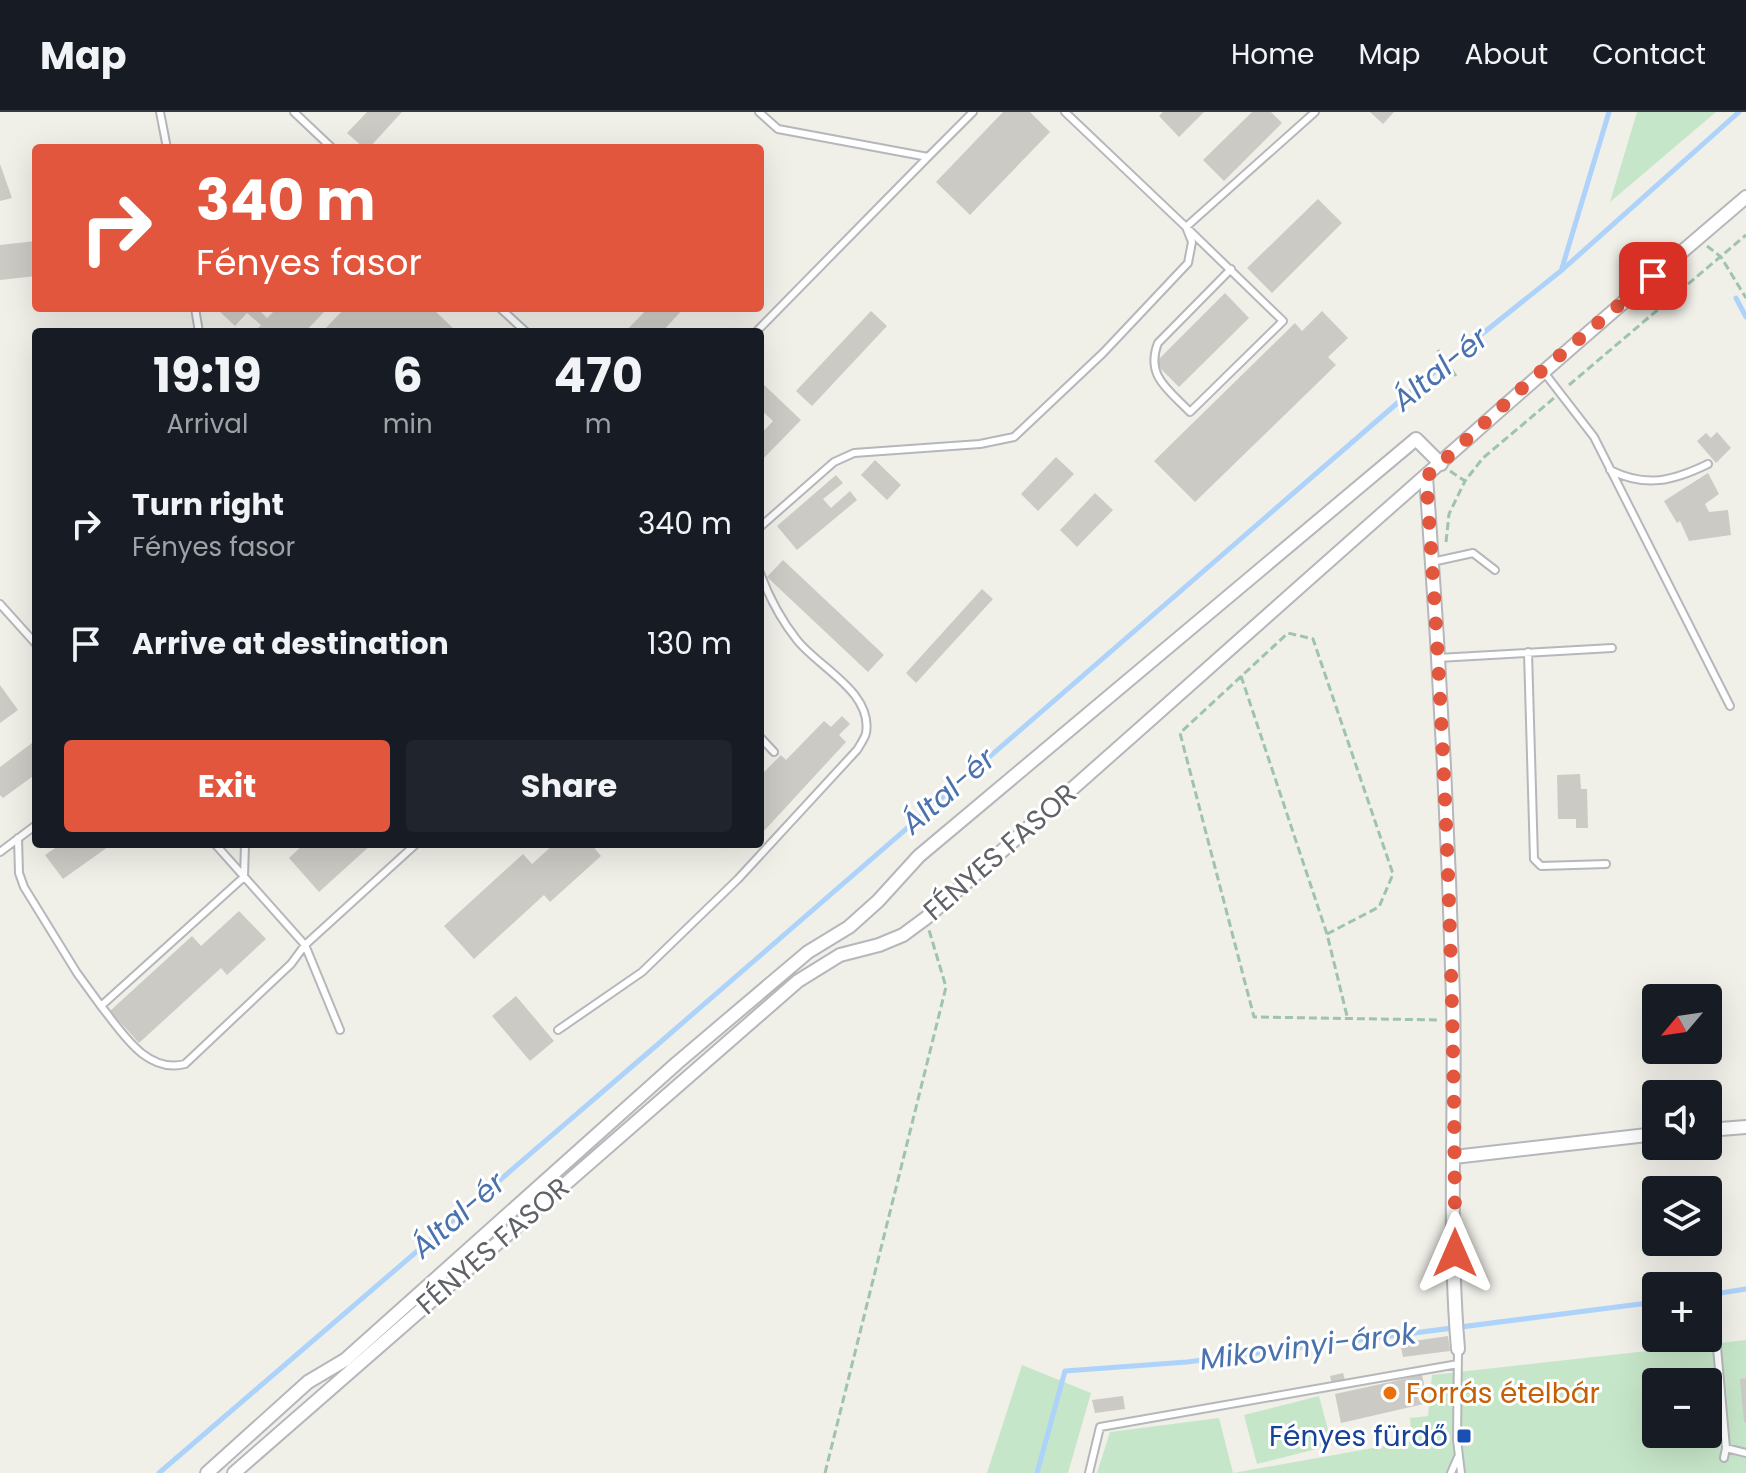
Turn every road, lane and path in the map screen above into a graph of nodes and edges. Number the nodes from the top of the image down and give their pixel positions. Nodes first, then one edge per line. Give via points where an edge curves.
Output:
1 (160, 112) edge
2 (294, 112) edge
3 (759, 112) edge
4 (973, 112) edge
5 (1065, 112) edge
6 (1315, 112) edge
7 (166, 144) edge
8 (328, 144) edge
9 (928, 157) junction
10 (1746, 197) edge
11 (1186, 227) junction
12 (1746, 235) edge
13 (1698, 238) junction
14 (1721, 257) junction
15 (1231, 269) junction
16 (1746, 298) edge
17 (504, 312) edge
18 (522, 328) edge
19 (760, 328) edge
20 (1438, 350) dead end
21 (1542, 371) junction
22 (1456, 376) dead end
23 (1559, 393) junction
24 (1441, 464) junction
25 (1708, 464) dead end
26 (1610, 470) junction
27 (1426, 477) junction
28 (1465, 481) junction
29 (764, 523) edge
30 (1439, 560) junction
31 (1495, 570) dead end
32 (764, 583) edge
33 (0, 604) edge
34 (32, 640) edge
35 (1612, 648) dead end
36 (1528, 652) junction
37 (1438, 658) junction
38 (1241, 676) junction
39 (1730, 706) dead end
40 (764, 741) edge
41 (774, 752) dead end
42 (32, 828) edge
43 (18, 838) junction
44 (219, 848) edge
45 (245, 848) edge
46 (412, 848) edge
47 (0, 852) edge
48 (1606, 864) dead end
49 (244, 877) junction
50 (926, 918) junction
51 (1327, 934) junction
52 (305, 945) junction
53 (101, 1006) junction
54 (1347, 1018) junction
55 (1453, 1020) junction
56 (340, 1030) dead end
57 (558, 1030) dead end
58 (1746, 1127) edge
59 (1722, 1129) edge
60 (1642, 1136) edge
61 (1454, 1157) junction
62 (1458, 1343) joint
63 (1717, 1352) edge
64 (1458, 1364) junction
65 (1726, 1448) junction
66 (1746, 1453) edge
67 (1458, 1457) junction
68 (1724, 1458) dead end
69 (207, 1473) edge
70 (234, 1473) edge
71 (825, 1473) edge
72 (1089, 1473) edge
73 (1451, 1473) edge
74 (1461, 1473) edge

1 - 7 lane
2 - 8 lane
3 - 9 lane via 778,129
4 - 9 lane
5 - 11 lane
6 - 11 lane
9 - 19 lane
10 - 13 street, FÉNYES FASOR
11 - 15 lane
11 - 29 lane via 1192,242 1188,263 1014,437 854,453 834,462
12 - 14 path
13 - 14 path
13 - 21 street, FÉNYES FASOR
14 - 16 path
14 - 23 path
15 - 15 lane via 1158,343 1153,356 1161,381 1190,412 1283,321
17 - 18 lane
20 - 22 path
21 - 23 lane
21 - 24 street, FÉNYES FASOR
23 - 26 lane via 1594,437
23 - 28 path via 1483,458
24 - 27 street, FÉNYES FASOR
24 - 28 path
24 - 69 street via 1416,439 919,856 849,927 808,952 688,1053 345,1360 308,1382
25 - 26 lane via 1664,481 1629,479
26 - 39 lane
27 - 30 street
27 - 50 street, FÉNYES FASOR
28 - 30 path via 1449,514
30 - 31 lane via 1473,553
30 - 37 street
32 - 57 lane via 798,641 858,702 866,734 738,879 642,972
33 - 34 lane
35 - 36 lane
36 - 37 lane
36 - 48 lane via 1534,859 1541,866
37 - 55 street
38 - 51 path
38 - 51 path via 1288,633 1313,639 1393,874 1379,907
38 - 54 path via 1180,733 1254,1017
40 - 41 lane
42 - 43 lane
43 - 47 lane
43 - 53 lane via 24,887
44 - 49 lane
45 - 49 lane
46 - 52 lane
49 - 52 lane
49 - 53 lane
50 - 70 street, FÉNYES FASOR via 903,935 840,955 798,981
50 - 71 path via 946,987
51 - 54 path
52 - 53 lane via 185,1064 171,1068 143,1055
52 - 56 lane
54 - 55 path
55 - 61 street
58 - 59 street
60 - 61 street
61 - 62 street
62 - 64 lane
63 - 65 lane
64 - 67 lane
64 - 72 lane via 1100,1427
65 - 66 lane
65 - 68 lane
67 - 73 lane
67 - 74 lane

